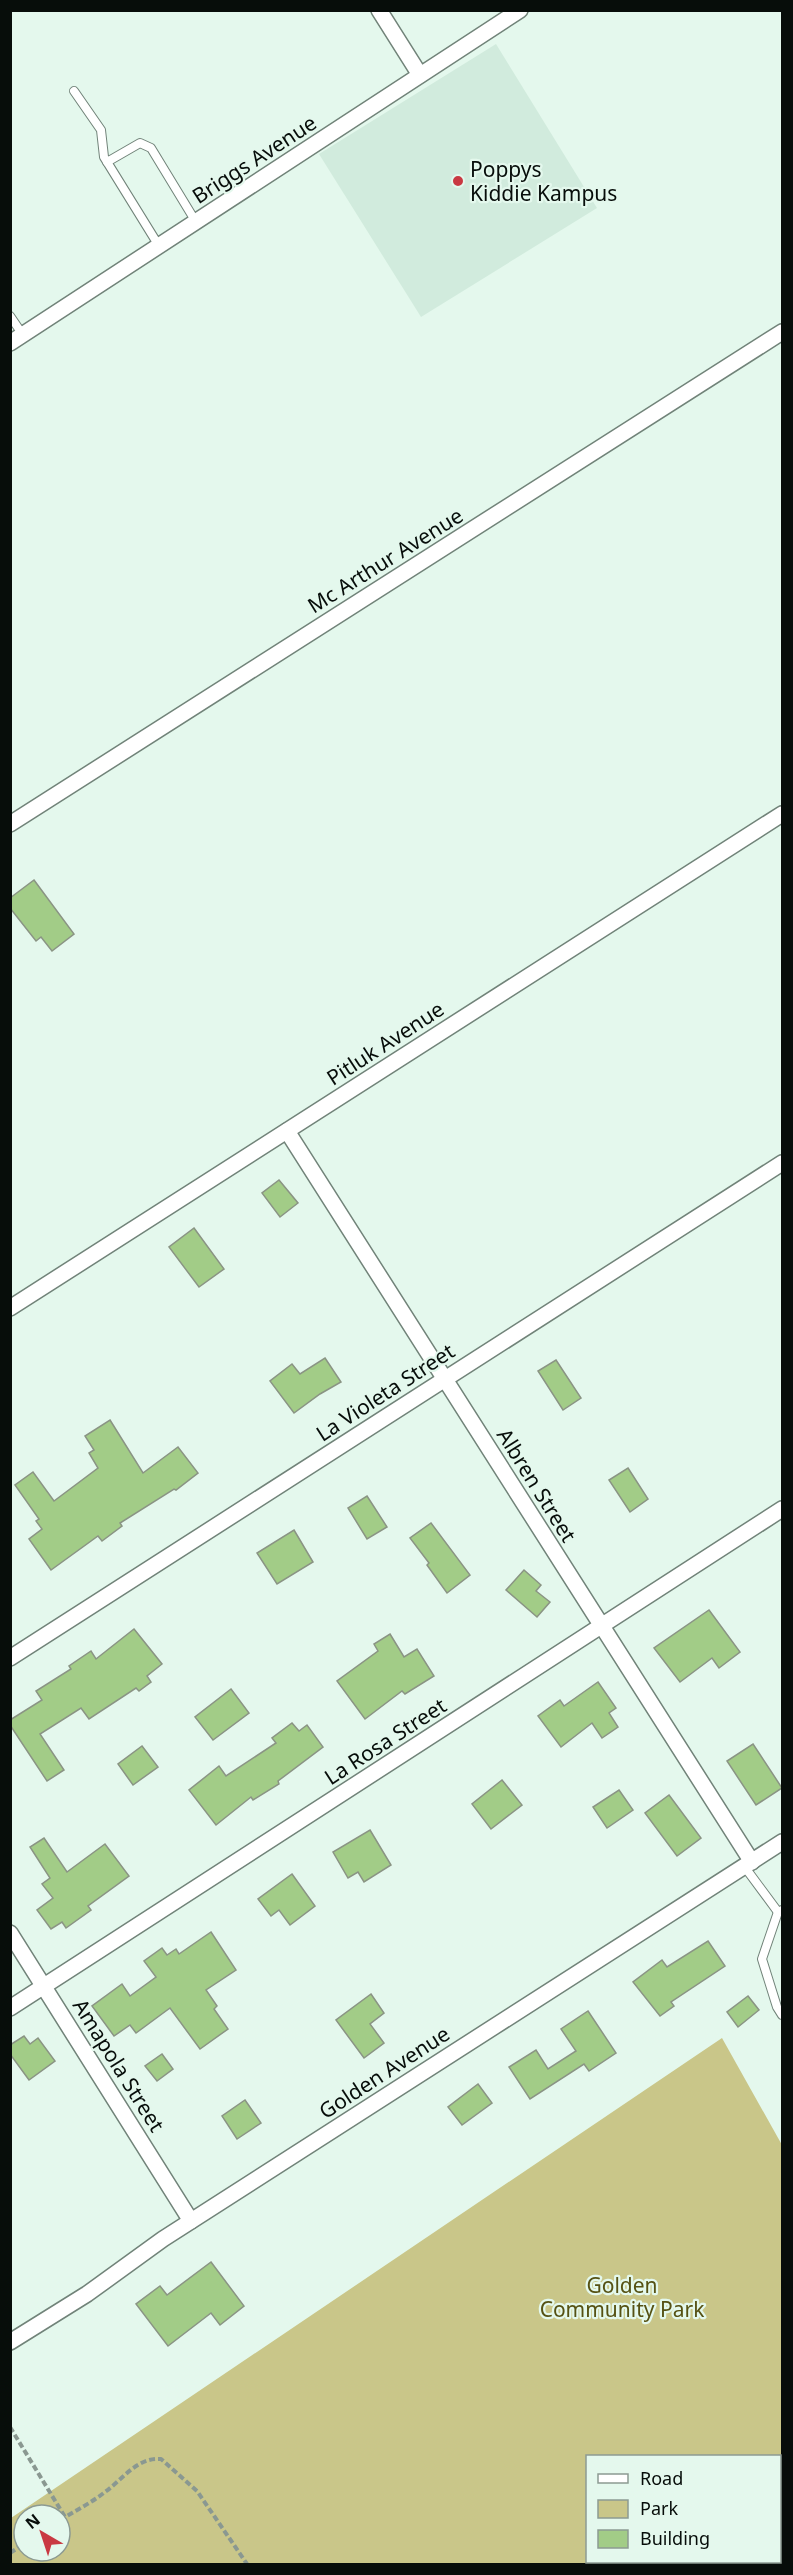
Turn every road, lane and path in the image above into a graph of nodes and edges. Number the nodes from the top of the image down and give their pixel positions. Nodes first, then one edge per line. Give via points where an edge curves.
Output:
1 (379, 10) edge
2 (520, 10) edge
3 (420, 75) junction
4 (74, 91) dead end
5 (107, 162) junction
6 (196, 222) junction
7 (159, 246) junction
8 (10, 316) edge
9 (783, 332) edge
10 (17, 339) edge
11 (783, 814) edge
12 (10, 824) edge
13 (287, 1131) junction
14 (783, 1162) edge
15 (10, 1308) edge
16 (444, 1378) junction
17 (783, 1509) edge
18 (601, 1626) junction
19 (10, 1658) edge
20 (783, 1842) edge
21 (748, 1864) junction
22 (780, 1911) edge
23 (10, 1933) edge
24 (45, 1986) junction
25 (10, 2008) edge
26 (783, 2015) edge
27 (191, 2221) junction
28 (10, 2342) edge
29 (10, 2427) edge
30 (56, 2503) edge
31 (72, 2513) edge
32 (247, 2565) edge

1 - 3 street
2 - 3 street, Briggs Avenue
3 - 6 street, Briggs Avenue
4 - 5 lane via 101,130
5 - 6 lane via 140,143 151,148
5 - 7 lane
6 - 7 street, Briggs Avenue
7 - 10 street, Briggs Avenue
8 - 10 lane
9 - 12 street, Mc Arthur Avenue
11 - 13 street, Pitluk Avenue
13 - 15 street, Pitluk Avenue
13 - 16 street, Albren Street
14 - 16 street, La Violeta Street
16 - 18 street, Albren Street
16 - 19 street, La Violeta Street
17 - 18 street, La Rosa Street
18 - 21 street, Albren Street
18 - 24 street, La Rosa Street
20 - 21 street, Golden Avenue
21 - 22 lane
21 - 27 street, Golden Avenue
22 - 26 lane via 762,1959
23 - 24 street, Amapola Street
24 - 25 street, La Rosa Street
24 - 27 street, Amapola Street
27 - 28 street, Golden Avenue
29 - 30 path
31 - 32 path via 139,2464 161,2459 197,2491

